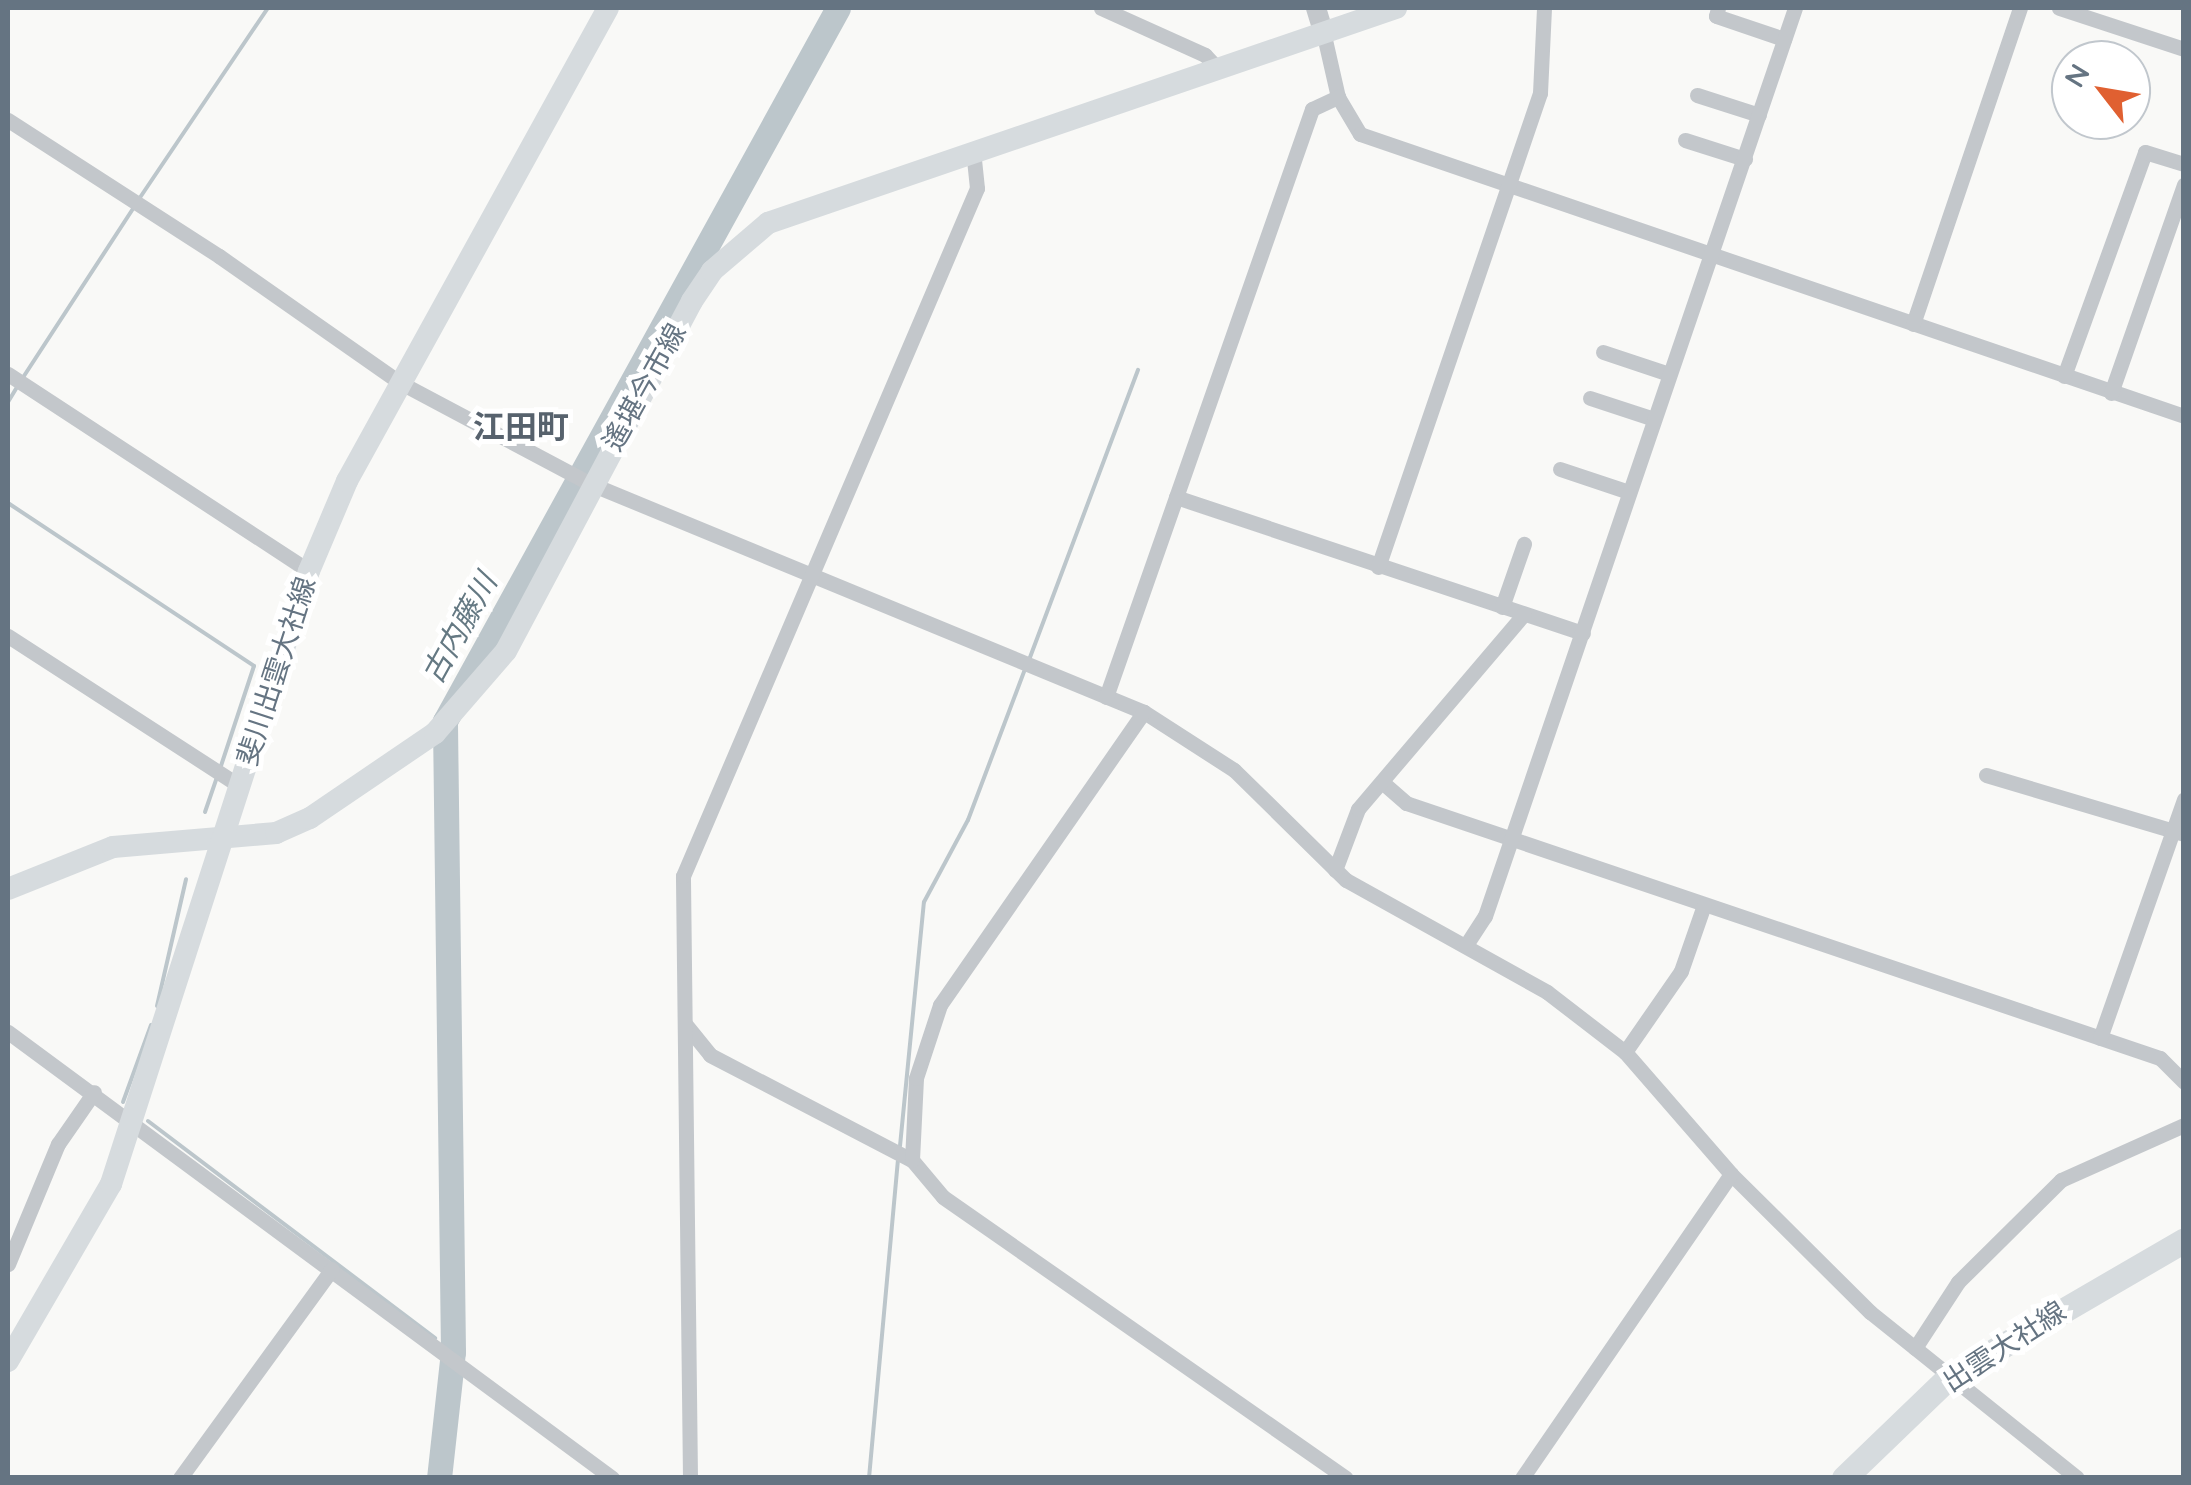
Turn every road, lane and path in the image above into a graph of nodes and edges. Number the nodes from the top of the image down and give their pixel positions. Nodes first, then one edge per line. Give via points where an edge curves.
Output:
1 (608, 8) edge
2 (1101, 8) edge
3 (1316, 8) edge
4 (1396, 8) edge
5 (1544, 8) edge
6 (1718, 8) edge
7 (1795, 8) edge
8 (2020, 8) edge
9 (2058, 8) edge
10 (1323, 31) junction
11 (1784, 39) junction
12 (2184, 49) edge
13 (1219, 70) junction
14 (1696, 95) dead end
15 (1338, 98) junction
16 (1759, 115) junction
17 (8, 120) edge
18 (1685, 140) dead end
19 (973, 150) junction
20 (1745, 160) junction
21 (2184, 164) edge
22 (2184, 184) edge
23 (1510, 185) junction
24 (1709, 254) junction
25 (1912, 324) junction
26 (1603, 352) dead end
27 (8, 374) edge
28 (1669, 374) junction
29 (2064, 376) junction
30 (399, 382) junction
31 (2110, 392) junction
32 (1590, 398) dead end
33 (2184, 416) edge
34 (1654, 419) junction
35 (1560, 469) dead end
36 (591, 484) junction
37 (1630, 492) junction
38 (1176, 497) junction
39 (1524, 544) dead end
40 (1378, 567) junction
41 (309, 571) junction
42 (813, 578) junction
43 (1502, 607) junction
44 (1524, 614) junction
45 (1582, 633) junction
46 (8, 636) edge
47 (1106, 697) junction
48 (1144, 712) junction
49 (1986, 775) dead end
50 (1382, 782) junction
51 (238, 785) junction
52 (2184, 799) edge
53 (2177, 835) edge
54 (1512, 837) junction
55 (218, 841) junction
56 (1336, 870) junction
57 (13, 881) edge
58 (1704, 905) junction
59 (1466, 945) junction
60 (686, 1025) junction
61 (8, 1032) edge
62 (2100, 1038) junction
63 (1625, 1052) junction
64 (2184, 1082) edge
65 (94, 1092) junction
66 (134, 1120) junction
67 (2184, 1125) edge
68 (912, 1160) junction
69 (1731, 1174) junction
70 (2184, 1240) edge
71 (8, 1264) edge
72 (332, 1269) junction
73 (1914, 1348) junction
74 (8, 1361) edge
75 (1949, 1377) junction
76 (180, 1478) edge
77 (612, 1478) edge
78 (690, 1478) edge
79 (1346, 1478) edge
80 (1522, 1478) edge
81 (1844, 1478) edge
82 (2077, 1478) edge

1 - 30 main road, 斐川出雲大社線
2 - 13 street via 1205,55
3 - 10 street
4 - 10 main road, 遙堪今市線
5 - 23 street via 1540,93
6 - 11 street via 1716,16
7 - 11 street
8 - 25 street
9 - 12 street
10 - 13 main road, 遙堪今市線
10 - 15 street
11 - 16 street
13 - 19 main road, 遙堪今市線
14 - 16 street
15 - 23 street via 1360,134
15 - 38 street via 1312,109
16 - 20 street
17 - 30 street
18 - 20 street
19 - 36 main road, 遙堪今市線 via 806,206 740,243 692,300
19 - 42 street via 977,188
20 - 24 street
21 - 29 street via 2145,152
22 - 31 street
23 - 24 street
23 - 40 street
24 - 25 street
24 - 28 street
25 - 29 street
26 - 28 street
27 - 41 street
28 - 34 street
29 - 31 street
30 - 36 street
30 - 41 main road, 斐川出雲大社線
31 - 33 street
32 - 34 street
34 - 37 street
35 - 37 street
36 - 42 street
36 - 55 main road, 遙堪今市線 via 506,651 435,733 310,818 276,833
37 - 45 street
38 - 40 street
38 - 47 street
39 - 43 street
40 - 43 street
41 - 51 main road, 斐川出雲大社線
42 - 47 street
42 - 60 street via 683,876
43 - 44 street
44 - 45 street
44 - 50 street
45 - 54 street
46 - 51 street
47 - 48 street
48 - 56 street via 1234,770
48 - 68 street via 940,1006 916,1078
49 - 53 street
50 - 54 street via 1406,802
50 - 56 street via 1358,809
51 - 55 main road, 斐川出雲大社線
52 - 53 street
53 - 62 street
54 - 58 street
54 - 59 street via 1485,916
55 - 57 main road, 遙堪今市線 via 113,847
55 - 66 main road, 斐川出雲大社線
56 - 59 street
58 - 62 street
58 - 63 street via 1682,971
59 - 63 street via 1547,992
60 - 68 street via 710,1055
60 - 78 street
61 - 65 street
62 - 64 street via 2160,1058
63 - 69 street
65 - 66 street
65 - 71 street via 58,1144
66 - 72 street
66 - 74 main road, 斐川出雲大社線 via 111,1184
67 - 73 street via 2062,1180 1958,1282
68 - 79 street via 943,1197
69 - 73 street
69 - 80 street
70 - 75 main road, 出雲大社線
72 - 76 street
72 - 77 street
73 - 75 street
75 - 81 main road, 出雲大社線
75 - 82 street

